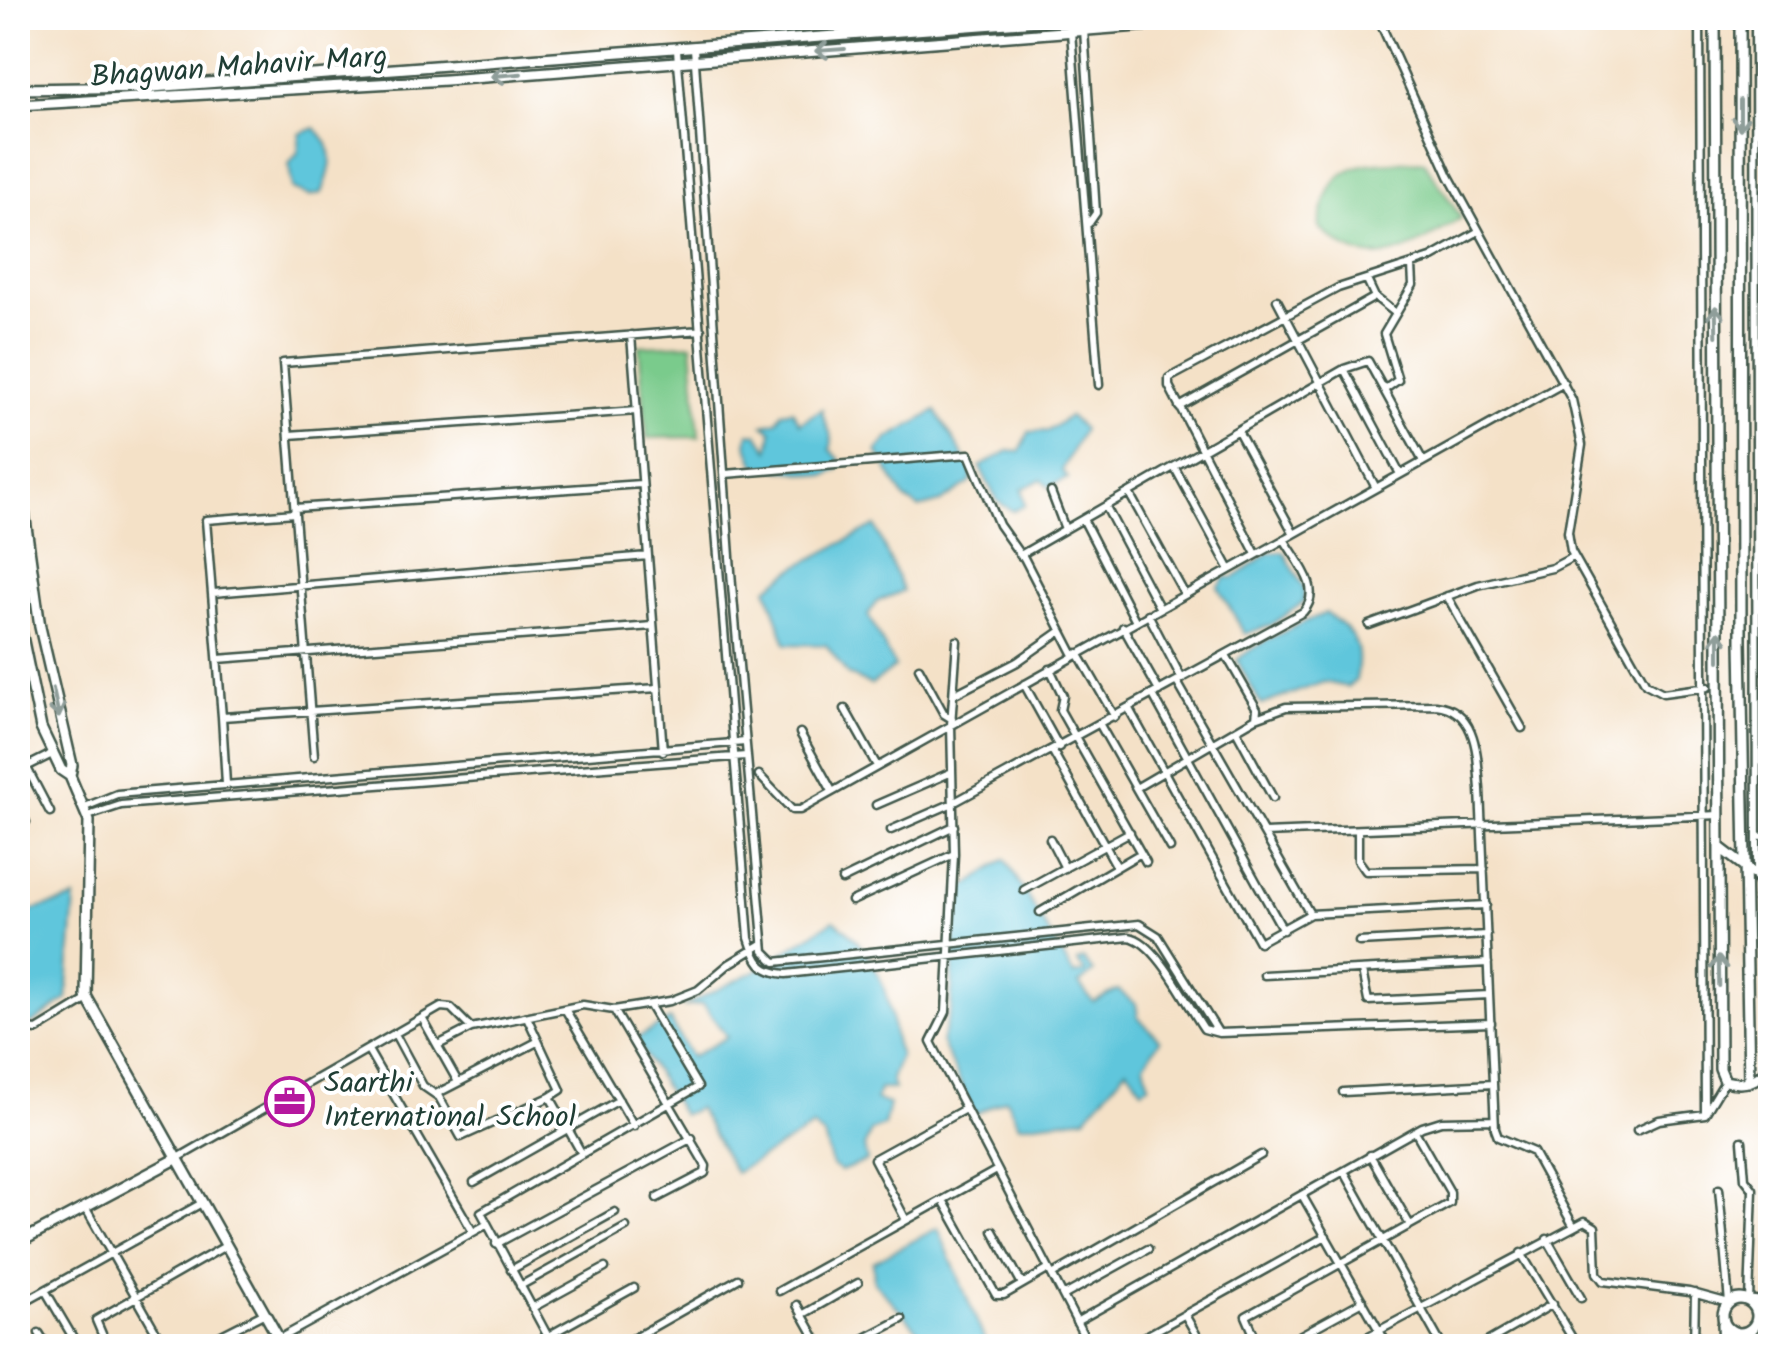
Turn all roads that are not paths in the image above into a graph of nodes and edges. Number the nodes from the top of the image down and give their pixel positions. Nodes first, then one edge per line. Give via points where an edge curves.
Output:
1 (1077, 18) edge
2 (1241, 18) edge
3 (1378, 18) edge
4 (1700, 18) edge
5 (1714, 18) edge
6 (1740, 18) edge
7 (1755, 18) edge
8 (1084, 30) junction
9 (1071, 32) junction
10 (695, 54) junction
11 (677, 56) junction
12 (18, 89) edge
13 (18, 105) edge
14 (1089, 223) junction
15 (1479, 231) junction
16 (1412, 266) junction
17 (1367, 280) junction
18 (1375, 297) junction
19 (1276, 300) dead end
20 (1394, 312) junction
21 (1285, 315) junction
22 (702, 330) junction
23 (631, 335) junction
24 (1298, 339) junction
25 (1344, 369) junction
26 (1564, 383) junction
27 (1319, 384) junction
28 (1099, 385) dead end
29 (1384, 390) junction
30 (1179, 407) junction
31 (637, 411) junction
32 (1238, 431) junction
33 (289, 435) junction
34 (1203, 453) junction
35 (1423, 460) junction
36 (18, 468) edge
37 (1175, 468) junction
38 (725, 474) junction
39 (1400, 474) junction
40 (641, 484) junction
41 (1376, 488) junction
42 (1051, 492) dead end
43 (1130, 494) junction
44 (1106, 506) junction
45 (295, 511) junction
46 (1770, 518) edge
47 (1082, 519) junction
48 (1757, 520) junction
49 (1065, 529) junction
50 (1294, 534) junction
51 (1284, 540) junction
52 (1256, 554) junction
53 (648, 556) junction
54 (1021, 556) junction
55 (1574, 557) junction
56 (1228, 568) junction
57 (298, 583) junction
58 (213, 593) junction
59 (1184, 593) junction
60 (1447, 596) junction
61 (1159, 607) junction
62 (1719, 612) junction
63 (1741, 612) junction
64 (1148, 614) junction
65 (18, 617) edge
66 (1136, 620) junction
67 (1369, 625) dead end
68 (653, 626) junction
69 (1124, 627) junction
70 (1062, 631) junction
71 (957, 640) dead end
72 (305, 649) junction
73 (1076, 654) junction
74 (1226, 654) junction
75 (218, 659) junction
76 (918, 668) dead end
77 (1050, 669) junction
78 (1180, 680) junction
79 (1024, 684) junction
80 (1719, 686) junction
81 (658, 688) junction
82 (1705, 688) junction
83 (1156, 693) junction
84 (954, 695) junction
85 (845, 709) dead end
86 (1129, 709) junction
87 (309, 711) junction
88 (1115, 716) junction
89 (222, 717) junction
90 (1256, 718) junction
91 (952, 722) junction
92 (1100, 725) junction
93 (1522, 728) dead end
94 (1236, 730) junction
95 (800, 733) dead end
96 (1076, 737) junction
97 (745, 742) junction
98 (734, 744) junction
99 (1210, 744) junction
100 (1055, 748) junction
101 (663, 751) junction
102 (54, 752) junction
103 (314, 756) dead end
104 (746, 756) junction
105 (735, 757) junction
106 (1188, 758) junction
107 (877, 766) junction
108 (22, 768) edge
109 (1165, 771) junction
110 (952, 772) junction
111 (759, 775) dead end
112 (70, 776) junction
113 (226, 784) junction
114 (1136, 788) junction
115 (832, 791) junction
116 (1273, 798) dead end
117 (1770, 798) edge
118 (953, 803) junction
119 (1758, 804) junction
120 (18, 805) edge
121 (876, 805) dead end
122 (86, 811) junction
123 (50, 812) dead end
124 (1720, 815) junction
125 (1706, 816) junction
126 (26, 822) dead end
127 (954, 826) junction
128 (1481, 826) junction
129 (891, 830) dead end
130 (1130, 832) junction
131 (1358, 832) junction
132 (1264, 833) junction
133 (1758, 836) junction
134 (1770, 836) edge
135 (1050, 839) dead end
136 (1106, 846) junction
137 (1720, 847) junction
138 (1170, 848) dead end
139 (1141, 852) junction
140 (954, 854) junction
141 (1146, 862) dead end
142 (1117, 867) junction
143 (1064, 868) junction
144 (1484, 868) junction
145 (1746, 868) junction
146 (1757, 876) junction
147 (842, 880) dead end
148 (1024, 890) dead end
149 (852, 901) dead end
150 (1486, 904) junction
151 (1770, 907) edge
152 (1040, 912) dead end
153 (1310, 914) junction
154 (1283, 930) junction
155 (1487, 935) junction
156 (1359, 942) dead end
157 (762, 944) junction
158 (948, 945) junction
159 (752, 950) junction
160 (947, 958) junction
161 (1488, 964) junction
162 (1362, 971) junction
163 (1264, 975) dead end
164 (1489, 995) junction
165 (88, 999) junction
166 (650, 1006) junction
167 (565, 1008) junction
168 (614, 1010) junction
169 (526, 1017) junction
170 (422, 1018) junction
171 (1490, 1023) junction
172 (472, 1028) junction
173 (19, 1031) edge
174 (395, 1034) junction
175 (1219, 1034) junction
176 (538, 1042) junction
177 (438, 1045) junction
178 (368, 1050) junction
179 (1770, 1066) edge
180 (1725, 1081) junction
181 (458, 1082) junction
182 (1749, 1082) junction
183 (1493, 1084) junction
184 (1343, 1092) dead end
185 (436, 1094) junction
186 (550, 1097) junction
187 (619, 1100) junction
188 (672, 1104) junction
189 (965, 1109) junction
190 (1705, 1114) junction
191 (1494, 1120) junction
192 (634, 1126) junction
193 (568, 1130) junction
194 (1637, 1130) dead end
195 (1415, 1131) junction
196 (692, 1138) junction
197 (1742, 1141) dead end
198 (582, 1154) junction
199 (1260, 1155) dead end
200 (1370, 1155) junction
201 (178, 1158) junction
202 (997, 1170) junction
203 (1344, 1170) junction
204 (474, 1182) dead end
205 (1719, 1190) dead end
206 (1302, 1195) junction
207 (657, 1198) dead end
208 (943, 1200) junction
209 (203, 1202) junction
210 (84, 1207) junction
211 (615, 1212) dead end
212 (906, 1220) junction
213 (486, 1225) junction
214 (1410, 1225) junction
215 (1573, 1225) junction
216 (626, 1226) dead end
217 (993, 1231) dead end
218 (474, 1232) junction
219 (1326, 1236) junction
220 (1548, 1239) junction
221 (1383, 1240) junction
222 (18, 1243) edge
223 (496, 1244) junction
224 (227, 1245) junction
225 (1148, 1249) dead end
226 (1521, 1252) junction
227 (111, 1254) junction
228 (1340, 1262) junction
229 (604, 1268) dead end
230 (510, 1270) junction
231 (1051, 1272) junction
232 (738, 1279) dead end
233 (858, 1282) dead end
234 (1022, 1284) junction
235 (520, 1286) junction
236 (634, 1288) dead end
237 (45, 1290) junction
238 (779, 1291) dead end
239 (1695, 1293) junction
240 (1063, 1296) junction
241 (137, 1297) junction
242 (1581, 1298) dead end
243 (1750, 1301) junction
244 (1363, 1302) junction
245 (1770, 1302) edge
246 (1729, 1303) junction
247 (1552, 1304) junction
248 (18, 1305) edge
249 (797, 1305) dead end
250 (532, 1308) junction
251 (1420, 1308) junction
252 (265, 1313) junction
253 (802, 1314) junction
254 (1184, 1316) junction
255 (902, 1318) dead end
256 (1723, 1321) junction
257 (1076, 1322) junction
258 (1770, 1326) edge
259 (1752, 1329) junction
260 (1380, 1331) junction
261 (40, 1333) dead end
262 (548, 1337) junction
263 (636, 1338) junction
264 (281, 1343) edge
265 (47, 1346) edge
266 (78, 1346) edge
267 (107, 1346) edge
268 (164, 1346) edge
269 (200, 1346) edge
270 (530, 1346) edge
271 (553, 1346) edge
272 (620, 1346) edge
273 (641, 1346) edge
274 (820, 1346) edge
275 (850, 1346) edge
276 (1089, 1346) edge
277 (1128, 1346) edge
278 (1203, 1346) edge
279 (1259, 1346) edge
280 (1282, 1346) edge
281 (1351, 1346) edge
282 (1388, 1346) edge
283 (1442, 1346) edge
284 (1480, 1346) edge
285 (1577, 1346) edge
286 (1694, 1346) edge
287 (1724, 1346) edge
288 (1750, 1346) edge

1 - 10 street, Bhagwan Mahavir Marg
2 - 8 street, Bhagwan Mahavir Marg
3 - 15 street
4 - 82 street
62 -> 5 street
6 -> 63 street
7 - 48 street
8 - 9 street, Bhagwan Mahavir Marg
8 - 14 street via 1096,213
9 -> 10 street, Bhagwan Mahavir Marg
9 - 14 street
10 - 11 street, Bhagwan Mahavir Marg
10 - 38 street
11 - 12 street, Bhagwan Mahavir Marg via 152,88
11 -> 13 street, Bhagwan Mahavir Marg
11 - 22 street
14 - 28 street
15 - 16 street
15 - 26 street
16 - 17 street
16 - 20 street via 1413,286
17 - 18 street
17 - 21 street
18 - 20 street
18 - 24 street
19 - 21 street
20 - 29 street via 1384,334 1398,380
21 - 24 street
21 - 30 street via 1169,378
22 - 23 street
22 - 98 street
23 - 31 street
23 - 33 street via 286,361
24 - 27 street
24 - 30 street
25 - 27 street
25 - 29 street via 1368,362
25 - 39 street
26 - 35 street
26 - 55 street via 1582,445 1568,532
27 - 32 street
27 - 41 street
29 - 35 street
30 - 34 street
31 - 33 street
31 - 40 street
32 - 34 street
32 - 50 street
33 - 45 street
34 - 37 street
34 - 52 street
35 - 39 street
36 -> 112 street
37 - 43 street
37 - 56 street
38 - 54 street via 969,454 999,526
38 - 97 street
39 - 41 street
40 - 45 street
40 - 53 street
41 - 50 street
42 - 49 street
43 - 44 street
43 - 59 street
44 - 47 street
44 - 61 street
45 - 57 street
45 - 58 street via 206,520
46 - 48 street
47 - 49 street
47 - 66 street
48 - 119 street
49 - 54 street
50 - 51 street
51 - 52 street
51 - 74 street via 1312,588 1312,602
52 - 56 street
53 - 57 street
53 - 68 street
54 - 70 street
55 - 60 street
55 - 82 street via 1646,684 1662,693
56 - 59 street
57 - 58 street
57 - 72 street
58 - 75 street
59 - 61 street
60 - 67 street
60 - 93 street
61 - 64 street
62 - 63 street
80 -> 62 street
63 - 145 street
64 - 66 street
64 - 78 street
65 - 102 street via 40,723
66 - 69 street
68 - 72 street
68 - 81 street
69 - 73 street
69 - 83 street
70 - 73 street
70 - 84 street
71 - 84 street
72 - 75 street
72 - 87 street
73 - 77 street
73 - 88 street
74 - 78 street
74 - 90 street
75 - 89 street
76 - 91 street
77 - 79 street
77 - 96 street via 1063,696 1060,710
78 - 83 street
78 - 99 street
79 - 91 street
79 - 100 street
80 - 82 street
80 - 124 street
81 - 87 street
81 - 101 street
82 - 125 street
83 - 86 street
83 - 106 street
84 - 91 street
85 - 107 street
86 - 88 street
86 - 109 street
87 - 89 street
87 - 103 street
88 - 92 street
89 - 113 street
90 - 94 street
90 - 128 street via 1286,707 1449,708 1475,739
91 - 107 street
91 - 110 street
92 - 96 street
92 - 114 street
94 - 99 street
94 - 116 street
95 - 115 street
96 - 100 street
96 - 130 street
97 - 98 street
97 - 104 street
98 - 101 street
98 - 105 street
99 - 106 street
99 - 132 street
100 - 118 street
100 - 136 street
101 - 113 street
102 - 108 street
102 - 112 street
104 - 105 street
104 - 157 street
105 - 122 street
105 - 159 street
106 - 109 street
106 - 154 street
107 - 115 street
108 - 123 street
109 - 114 street
109 - 154 street via 1256,940
110 - 118 street
110 - 121 street
111 - 115 street via 796,810
112 - 122 street
113 - 122 street via 112,795
114 - 138 street
117 - 119 street
118 - 127 street
118 - 129 street
119 - 133 street
120 - 126 street
122 - 165 street
124 - 125 street
124 - 137 street
125 - 128 street
125 - 190 street
127 - 140 street
127 - 147 street
128 - 131 street
128 - 144 street
130 - 136 street
130 - 139 street
131 - 132 street
131 - 144 street via 1358,860 1366,871
132 - 153 street
133 - 134 street
133 - 146 street
135 - 143 street
136 - 142 street
136 - 143 street
137 - 145 street
180 -> 137 street
139 - 141 street
139 - 142 street
140 - 149 street
140 - 158 street
142 - 152 street
143 - 148 street
144 - 150 street
145 - 146 street
145 - 182 street
146 - 151 street
150 - 153 street
150 - 155 street
153 - 154 street
155 - 156 street
155 - 161 street
157 - 158 street via 775,962
157 - 159 street
158 - 160 street
158 - 175 street via 1139,924 1158,936
159 - 160 street via 764,968 786,974
159 - 166 street via 698,990
160 - 175 street via 1137,938 1155,954 1204,1029
160 - 189 street via 946,1012 931,1042
161 - 162 street
161 - 164 street
162 - 163 street
162 - 164 street via 1368,1000
164 - 171 street
165 - 173 street via 37,1030
165 - 201 street
166 - 168 street
166 - 188 street via 698,1083
167 - 168 street
167 - 169 street
167 - 187 street
168 - 188 street
169 - 172 street
169 - 176 street
170 - 172 street via 451,1008
170 - 174 street
170 - 177 street
171 - 175 street
171 - 183 street
172 - 177 street
174 - 178 street
174 - 185 street via 423,1086
176 - 181 street
176 - 186 street via 561,1090
177 - 181 street
178 - 201 street
178 - 218 street
179 - 182 street
180 - 182 street
180 - 190 street
181 - 185 street
183 - 184 street
183 - 191 street
185 - 186 street via 464,1138
186 - 193 street
187 - 192 street
187 - 193 street
188 - 192 street
188 - 196 street
189 - 202 street
189 - 212 street via 874,1159
190 - 194 street
191 - 195 street via 1441,1121
191 - 215 street via 1498,1137 1536,1156
192 - 198 street
193 - 198 street
193 - 204 street
195 - 200 street
195 - 214 street via 1452,1196
196 - 207 street via 707,1170
196 - 223 street
197 - 243 street via 1745,1179 1753,1189
198 - 213 street via 483,1210
199 - 231 street
200 - 203 street
200 - 214 street
201 - 209 street
201 - 210 street
202 - 208 street
202 - 231 street
203 - 206 street
203 - 221 street
205 - 246 street
206 - 219 street
206 - 257 street
208 - 212 street
208 - 234 street via 996,1294
209 - 224 street
209 - 227 street
210 - 222 street
210 - 227 street
211 - 230 street
212 - 238 street
213 - 218 street
213 - 223 street
214 - 221 street
215 - 220 street
215 - 239 street via 1594,1224 1603,1282
216 - 235 street
217 - 234 street
218 - 264 street
219 - 228 street
219 - 254 street
220 - 226 street
220 - 242 street
221 - 228 street
221 - 251 street
223 - 230 street
224 - 241 street
224 - 252 street
225 - 240 street
226 - 247 street
226 - 251 street
227 - 237 street
227 - 241 street
228 - 244 street
228 - 279 street via 1246,1316
229 - 250 street
230 - 235 street
231 - 234 street
231 - 240 street
232 - 263 street
233 - 253 street
235 - 250 street
236 - 262 street
237 - 248 street
237 - 266 street
239 - 246 street
239 - 286 street
240 - 257 street
241 - 267 street via 94,1322
241 - 268 street
243 - 245 street
243 - 246 street via 1737,1296
243 - 259 street via 1756,1312
244 - 260 street
244 - 280 street
246 - 256 street
247 - 284 street
247 - 285 street
249 - 253 street
250 - 262 street
251 - 260 street
251 - 283 street
252 - 264 street
252 - 269 street
253 - 274 street
254 - 277 street
254 - 278 street
255 - 275 street
256 - 259 street via 1730,1332
256 - 287 street
257 - 276 street
258 - 259 street
259 - 288 street
260 - 281 street
260 - 282 street
261 - 265 street
262 - 270 street
262 - 271 street
263 - 272 street
263 - 273 street

